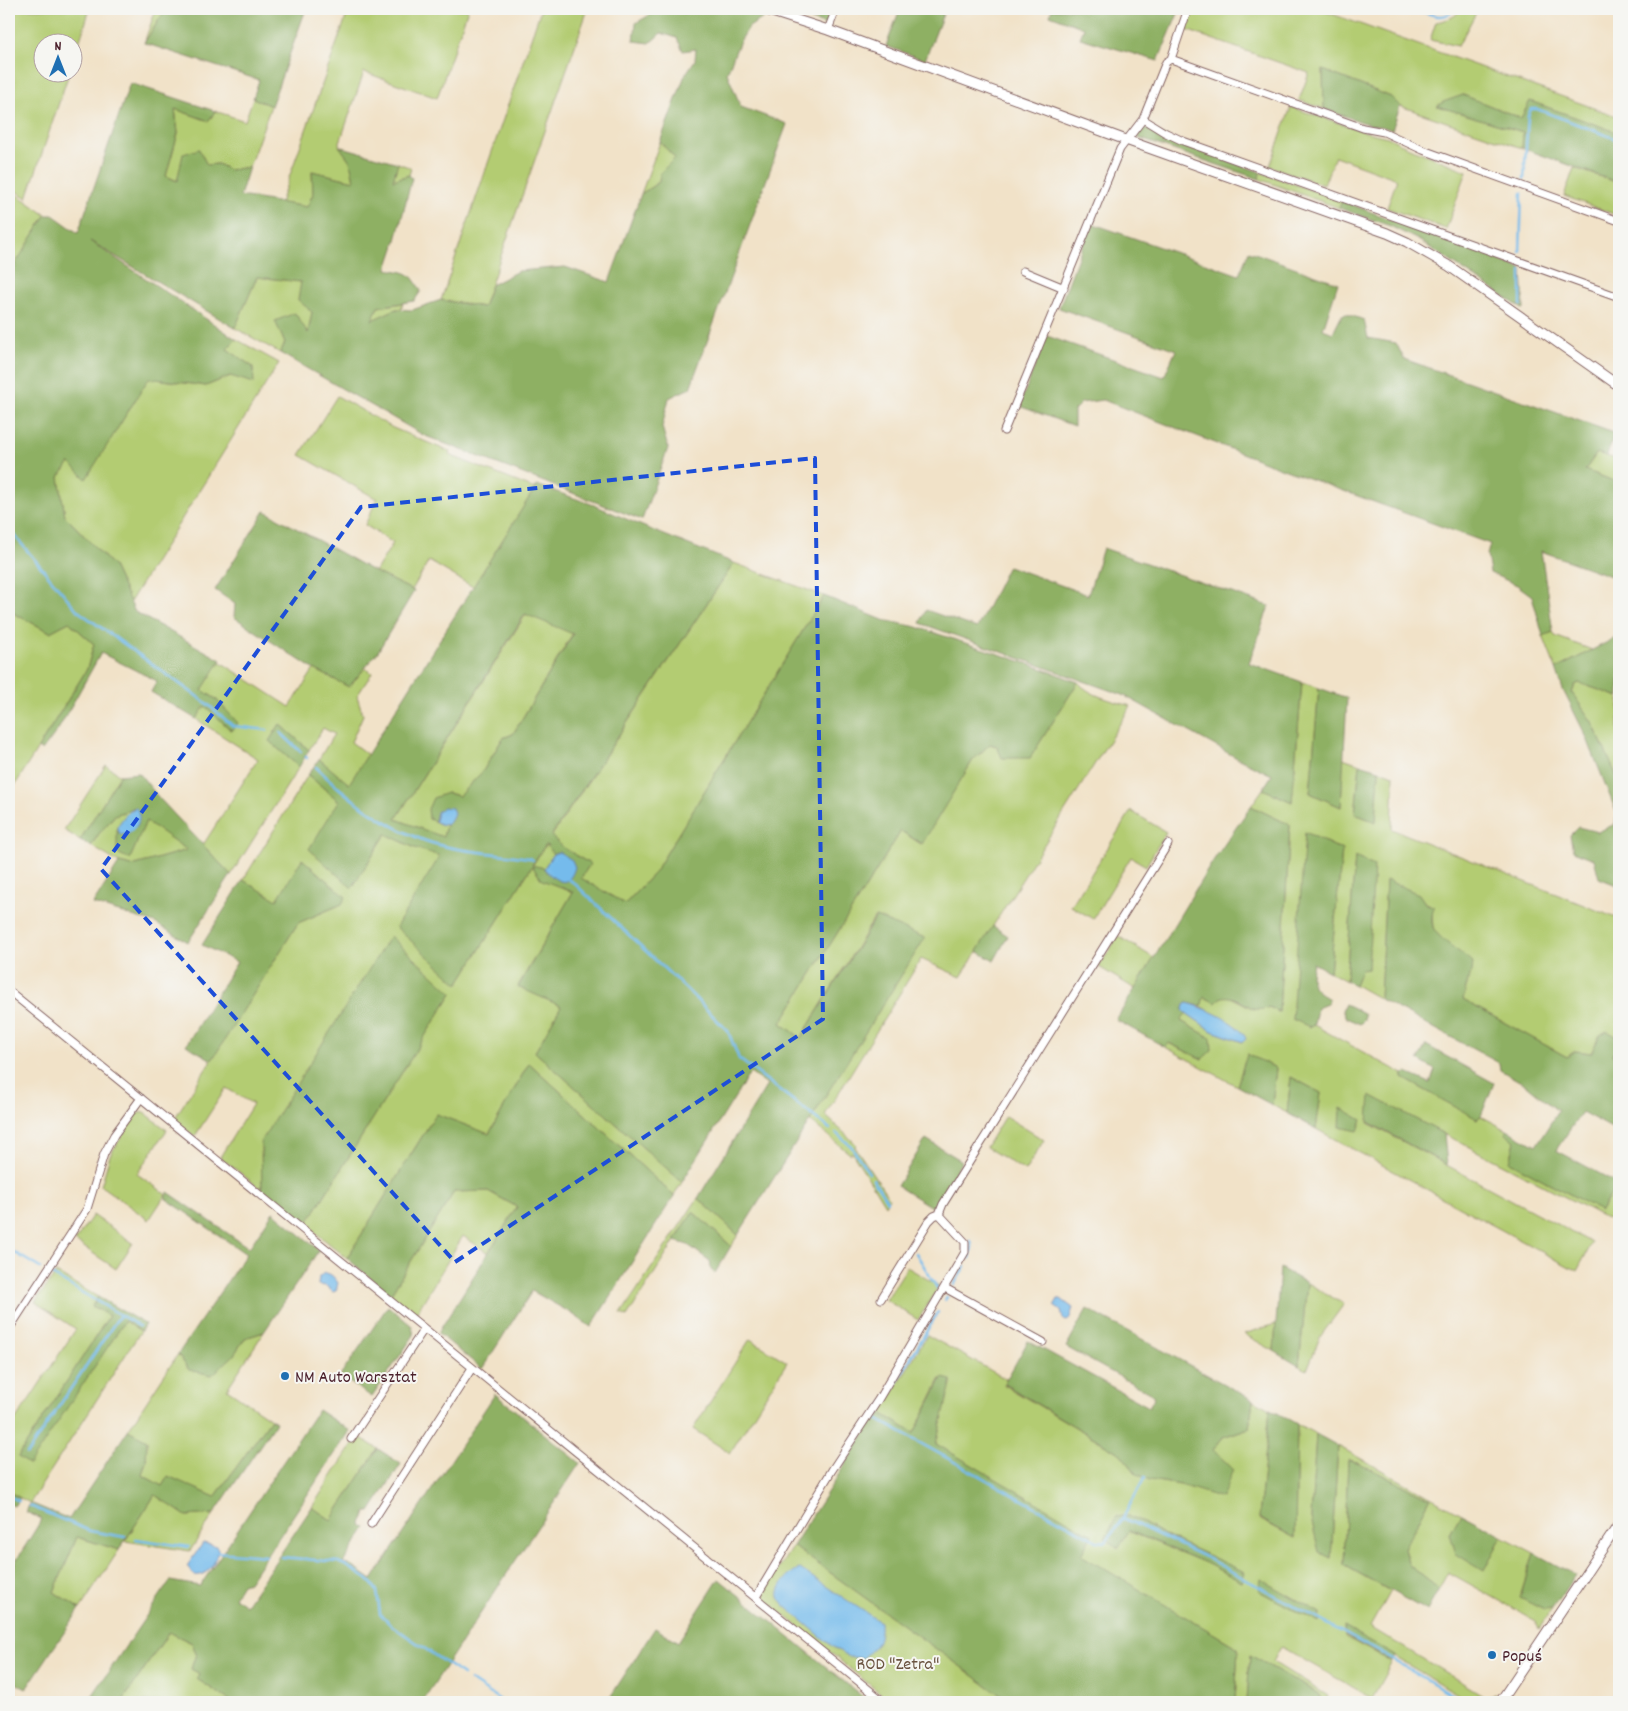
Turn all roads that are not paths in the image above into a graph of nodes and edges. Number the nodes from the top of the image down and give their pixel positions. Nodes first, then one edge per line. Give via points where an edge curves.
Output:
1 (763, 9) edge
2 (836, 9) edge
3 (1188, 9) edge
4 (828, 30) junction
5 (1171, 59) junction
6 (1143, 119) junction
7 (1126, 140) junction
8 (1619, 221) edge
9 (1023, 271) dead end
10 (1064, 288) junction
11 (1619, 297) edge
12 (1619, 386) edge
13 (1004, 431) dead end
14 (1168, 844) dead end
15 (9, 991) edge
16 (141, 1098) junction
17 (939, 1214) junction
18 (945, 1288) junction
19 (881, 1299) dead end
20 (9, 1329) edge
21 (424, 1329) junction
22 (1043, 1342) dead end
23 (472, 1368) junction
24 (351, 1439) dead end
25 (371, 1524) dead end
26 (1619, 1524) edge
27 (756, 1597) junction
28 (884, 1702) edge
29 (1500, 1702) edge

1 - 4 street
2 - 4 street
3 - 5 street
4 - 7 street
5 - 6 street via 1166,62
5 - 8 street via 1363,128 1384,132 1423,150
6 - 7 street
6 - 11 street via 1183,141
7 - 10 street
7 - 12 street via 1407,242 1449,266
9 - 10 street
10 - 13 street
14 - 17 street
15 - 16 street
16 - 20 street via 104,1154 87,1209
16 - 21 street
17 - 18 street via 959,1234 966,1247
17 - 19 street via 929,1221
18 - 22 street
18 - 27 street
21 - 23 street
21 - 24 street
23 - 25 street
23 - 27 street
26 - 29 street
27 - 28 street

